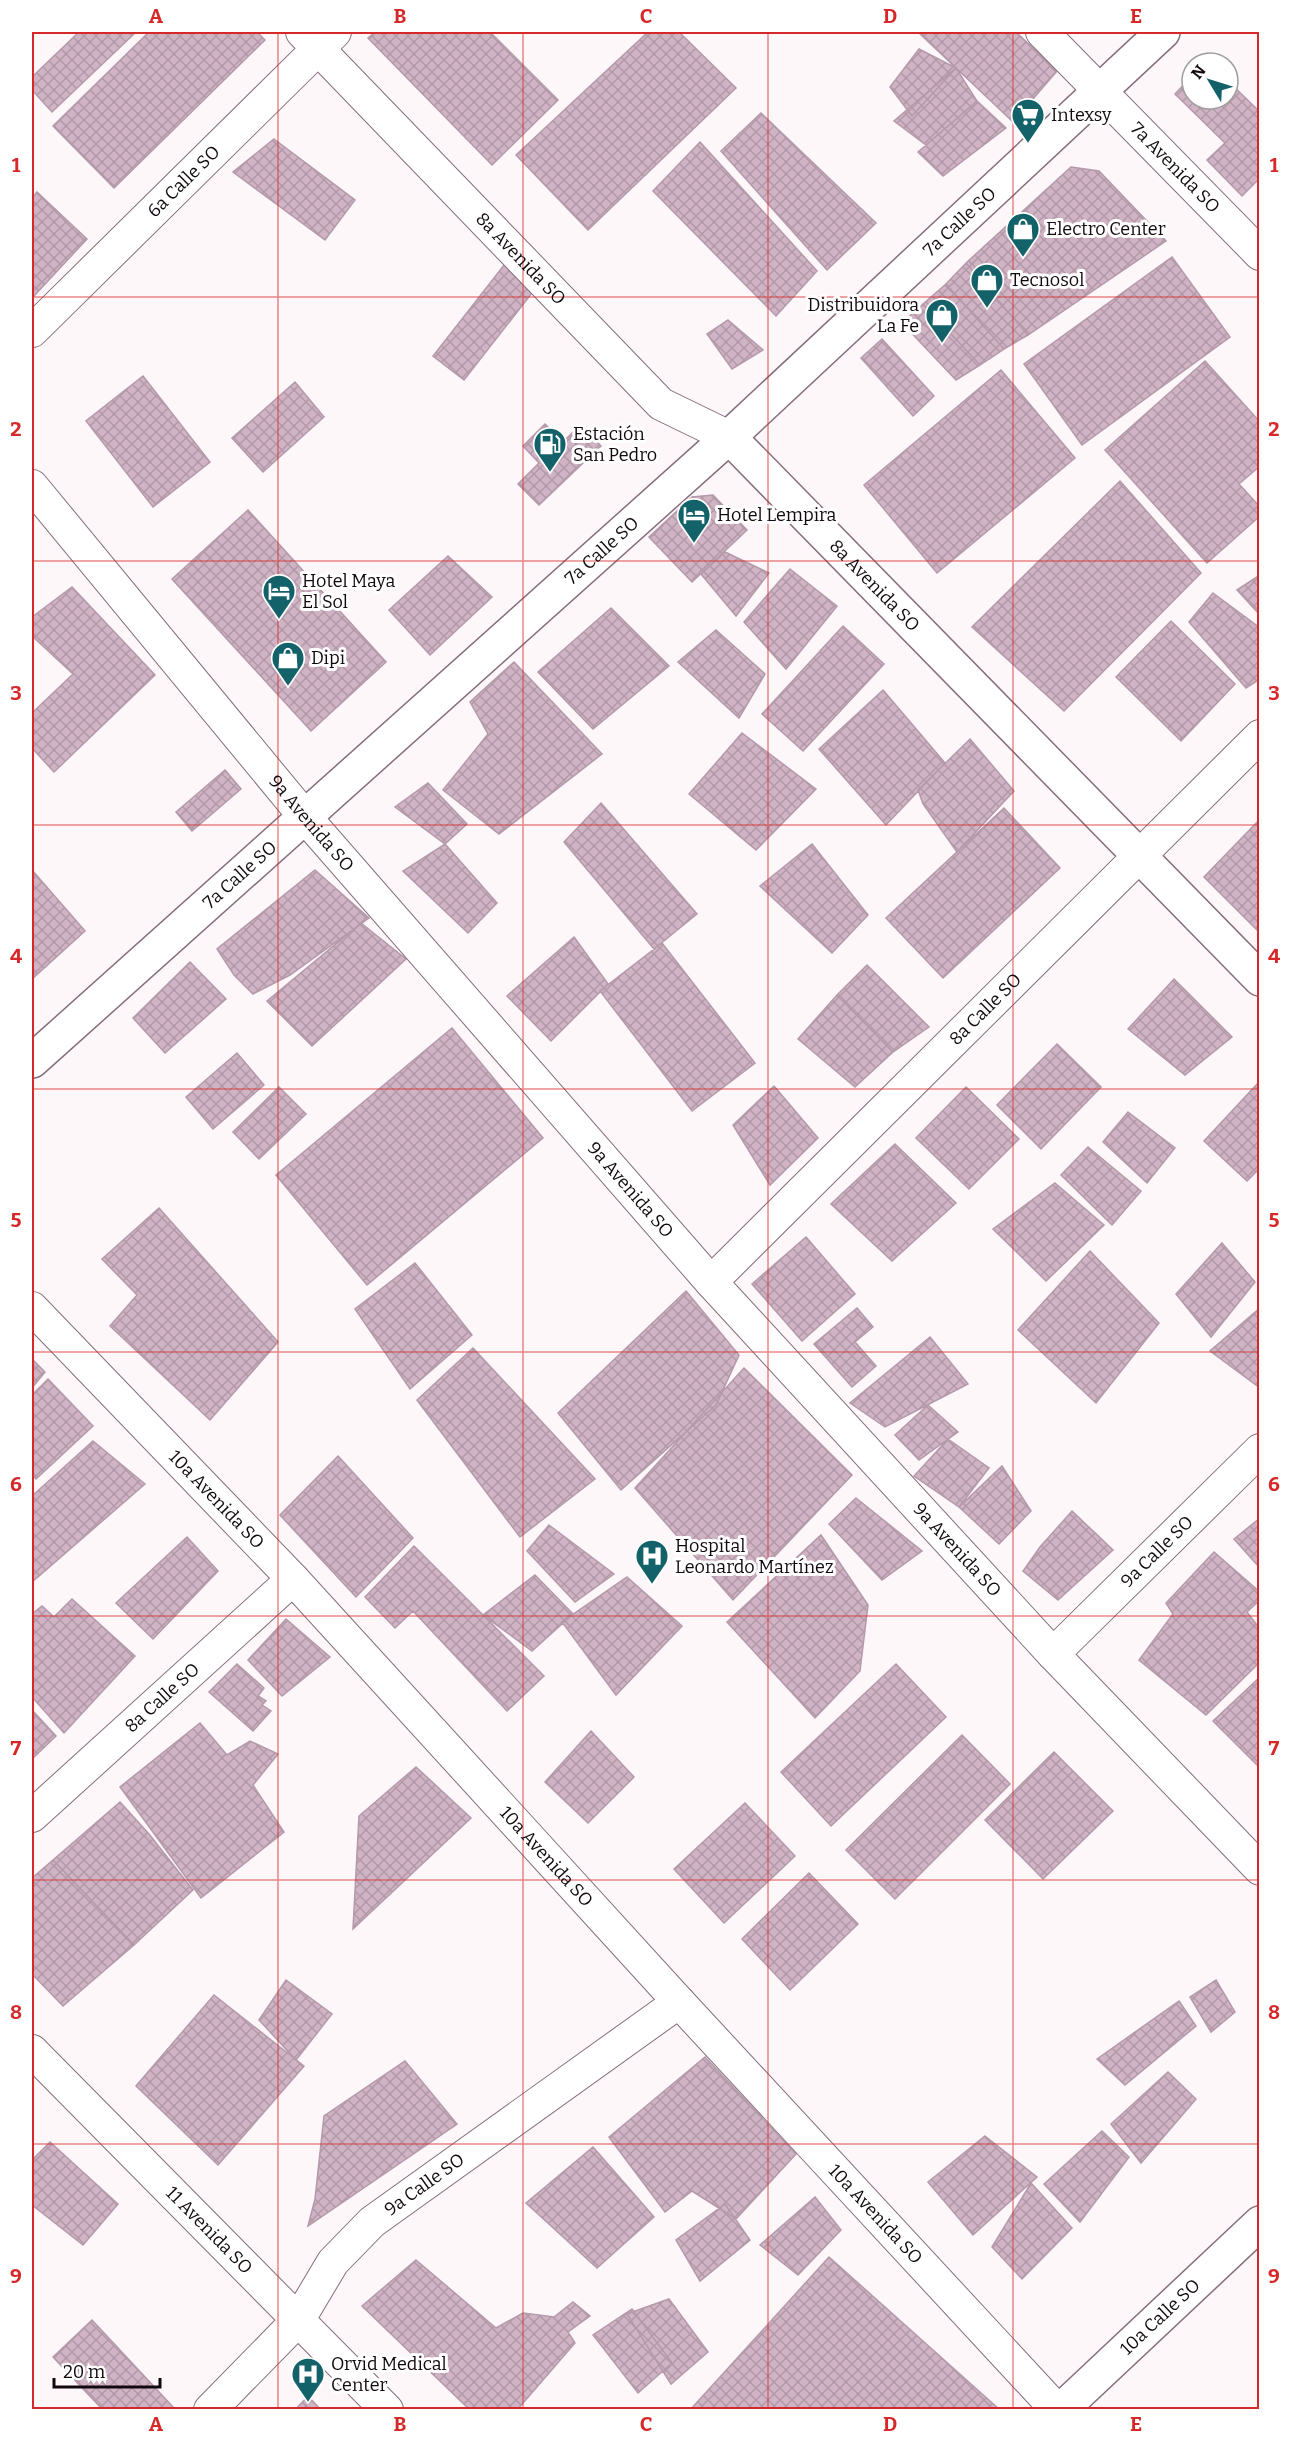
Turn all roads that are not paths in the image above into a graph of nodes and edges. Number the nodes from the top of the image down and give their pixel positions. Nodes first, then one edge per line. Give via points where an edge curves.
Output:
1 (1042, 32) edge
2 (1162, 32) edge
3 (319, 37) edge
4 (1100, 91) junction
5 (1260, 254) edge
6 (32, 331) edge
7 (729, 437) junction
8 (32, 486) edge
9 (1260, 736) edge
10 (305, 817) junction
11 (1139, 855) junction
12 (1260, 979) edge
13 (32, 1061) edge
14 (711, 1282) junction
15 (32, 1308) edge
16 (1260, 1450) edge
17 (293, 1579) junction
18 (1053, 1654) junction
19 (32, 1816) edge
20 (1260, 1869) edge
21 (679, 2002) junction
22 (32, 2051) edge
23 (1260, 2223) edge
24 (299, 2319) junction
25 (210, 2409) edge
26 (387, 2409) edge
27 (1059, 2409) edge

1 - 4 street, 7a Avenida SO
2 - 4 main road, 7a Calle SO
3 - 6 street, 6a Calle SO
3 - 7 street, 8a Avenida SO via 661,404
4 - 5 street, 7a Avenida SO
4 - 7 main road, 7a Calle SO
7 - 10 main road, 7a Calle SO
7 - 11 main road, 8a Avenida SO
8 - 10 street, 9a Avenida SO
9 - 11 street, 8a Calle SO
10 - 13 main road, 7a Calle SO
10 - 14 street, 9a Avenida SO
11 - 12 main road, 8a Avenida SO
11 - 14 street, 8a Calle SO
14 - 18 street, 9a Avenida SO
15 - 17 street, 10a Avenida SO
16 - 18 street, 9a Calle SO
17 - 19 street, 8a Calle SO
17 - 21 street, 10a Avenida SO
18 - 20 street, 9a Avenida SO
21 - 24 street, 9a Calle SO via 372,2222 333,2262
21 - 27 street, 10a Avenida SO
22 - 24 street, 11 Avenida SO
23 - 27 main road, 10a Calle SO
24 - 25 street, 9a Calle SO
24 - 26 street, 11 Avenida SO

